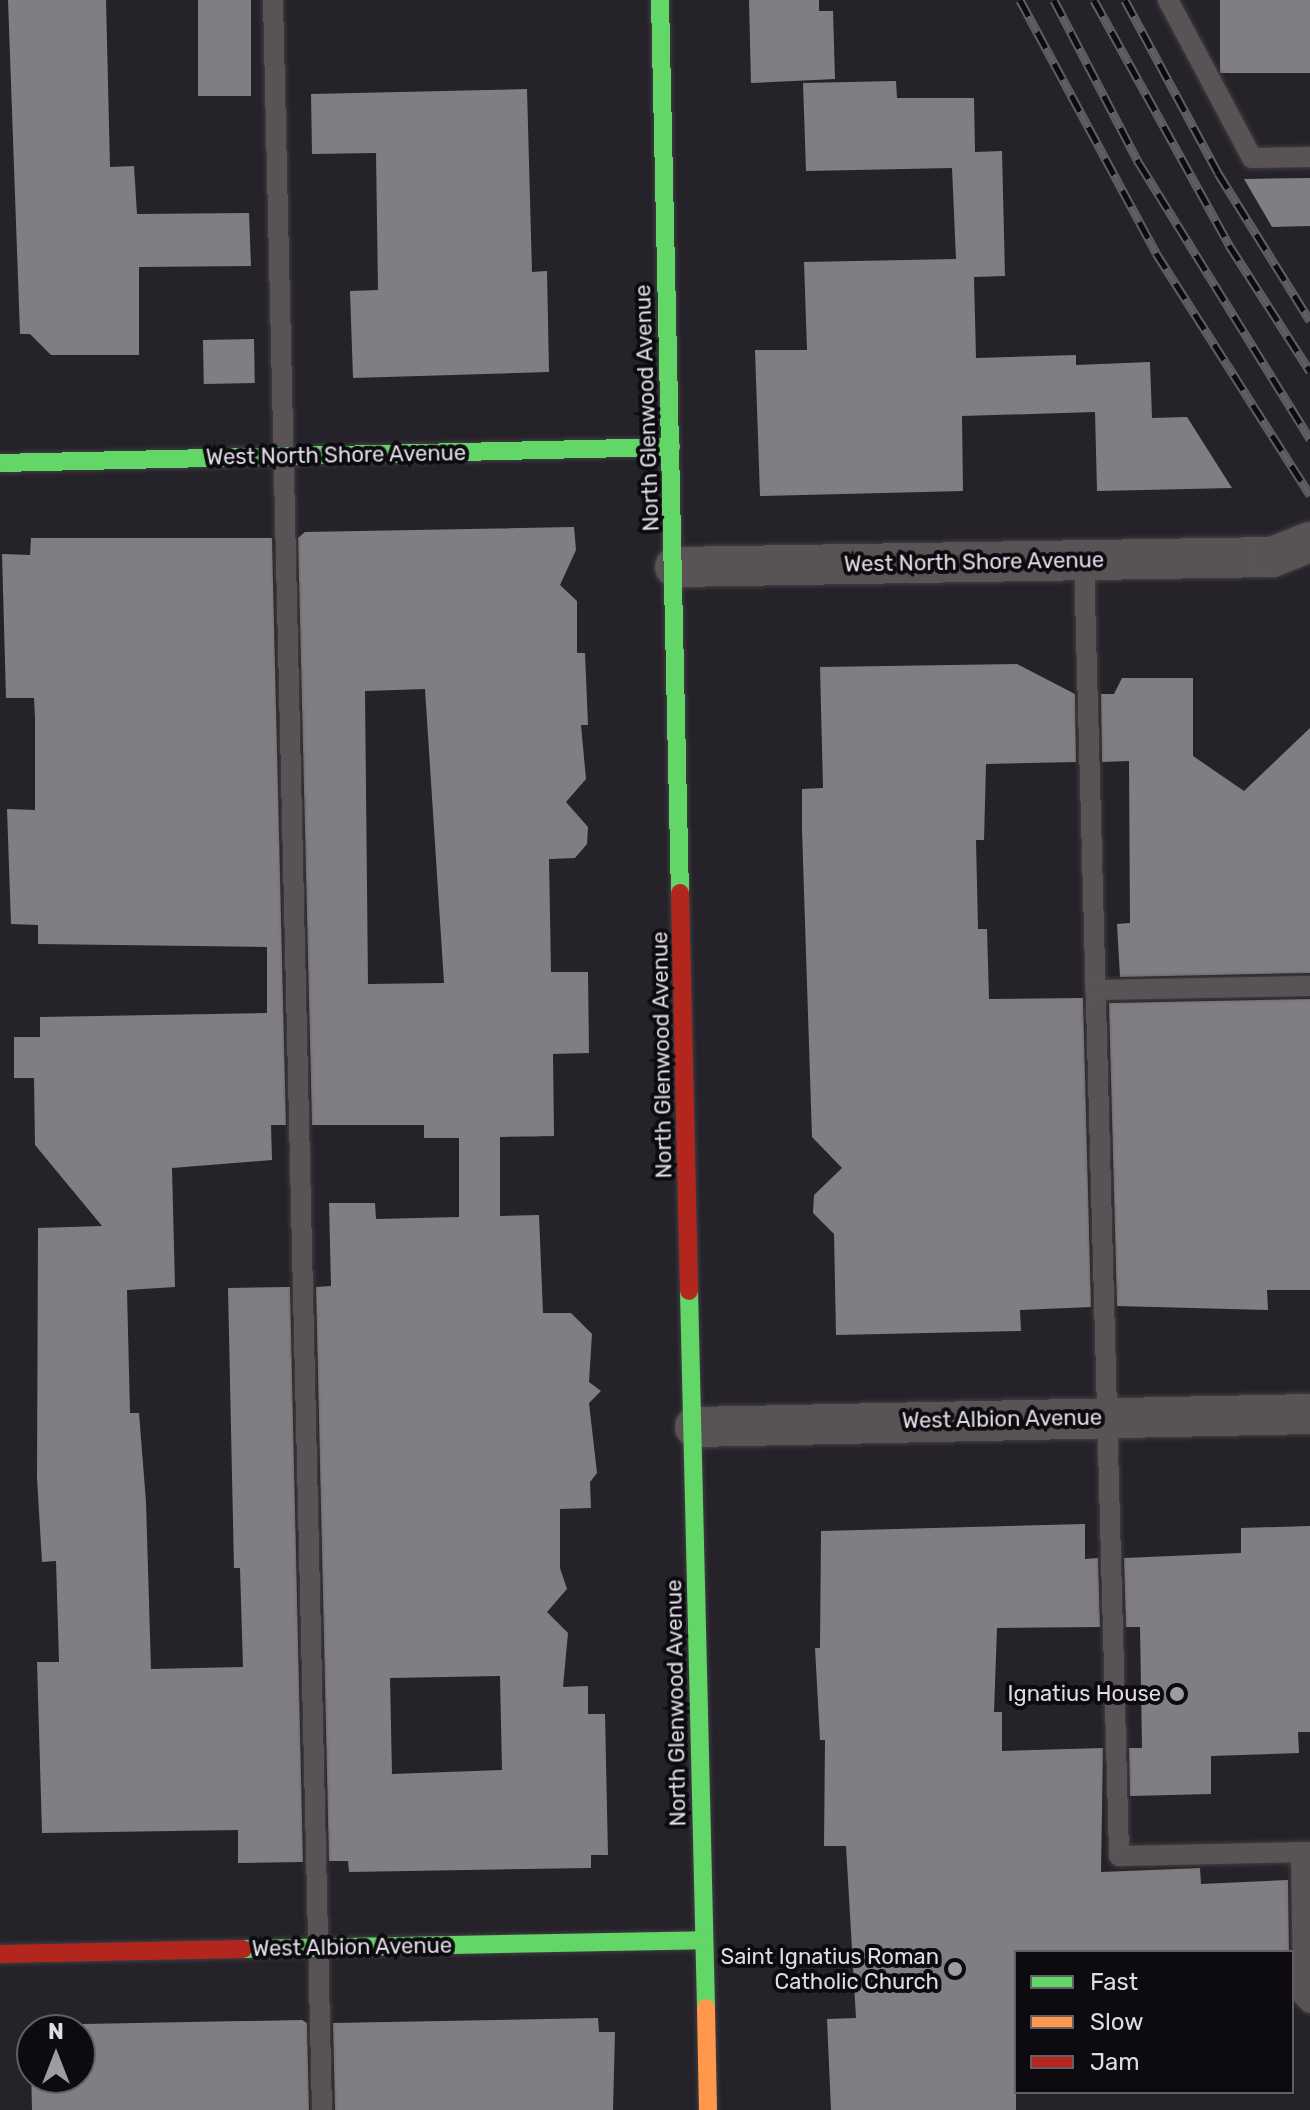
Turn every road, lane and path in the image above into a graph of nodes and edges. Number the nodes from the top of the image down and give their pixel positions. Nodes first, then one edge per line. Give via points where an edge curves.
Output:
1 (273, 0) edge
2 (660, 0) edge
3 (1168, 0) edge
4 (1310, 157) edge
5 (671, 447) junction
6 (282, 456) junction
7 (0, 463) edge
8 (1310, 542) edge
9 (1272, 557) junction
10 (1084, 560) junction
11 (675, 567) junction
12 (1310, 570) edge
13 (1310, 986) edge
14 (1095, 990) junction
15 (1310, 1414) edge
16 (1106, 1417) junction
17 (695, 1427) junction
18 (1305, 1852) edge
19 (704, 1940) junction
20 (318, 1948) junction
21 (0, 1954) edge
22 (1310, 2003) edge
23 (322, 2110) edge
24 (708, 2110) edge

1 - 6 lane
2 - 5 street, North Glenwood Avenue
3 - 4 lane via 1252,158
5 - 6 street, West North Shore Avenue
5 - 11 street, North Glenwood Avenue
6 - 7 street, West North Shore Avenue
6 - 20 lane
8 - 9 street, West North Shore Avenue
9 - 10 street, West North Shore Avenue
9 - 12 street, West North Shore Avenue
10 - 11 street, West North Shore Avenue
10 - 14 lane
11 - 17 street, North Glenwood Avenue
13 - 14 lane
14 - 16 lane
15 - 16 street, West Albion Avenue
16 - 17 street, West Albion Avenue
16 - 18 lane via 1119,1856
17 - 19 street, North Glenwood Avenue
18 - 22 lane via 1303,1996
19 - 20 street, West Albion Avenue
19 - 24 street, North Glenwood Avenue
20 - 21 street, West Albion Avenue
20 - 23 lane

